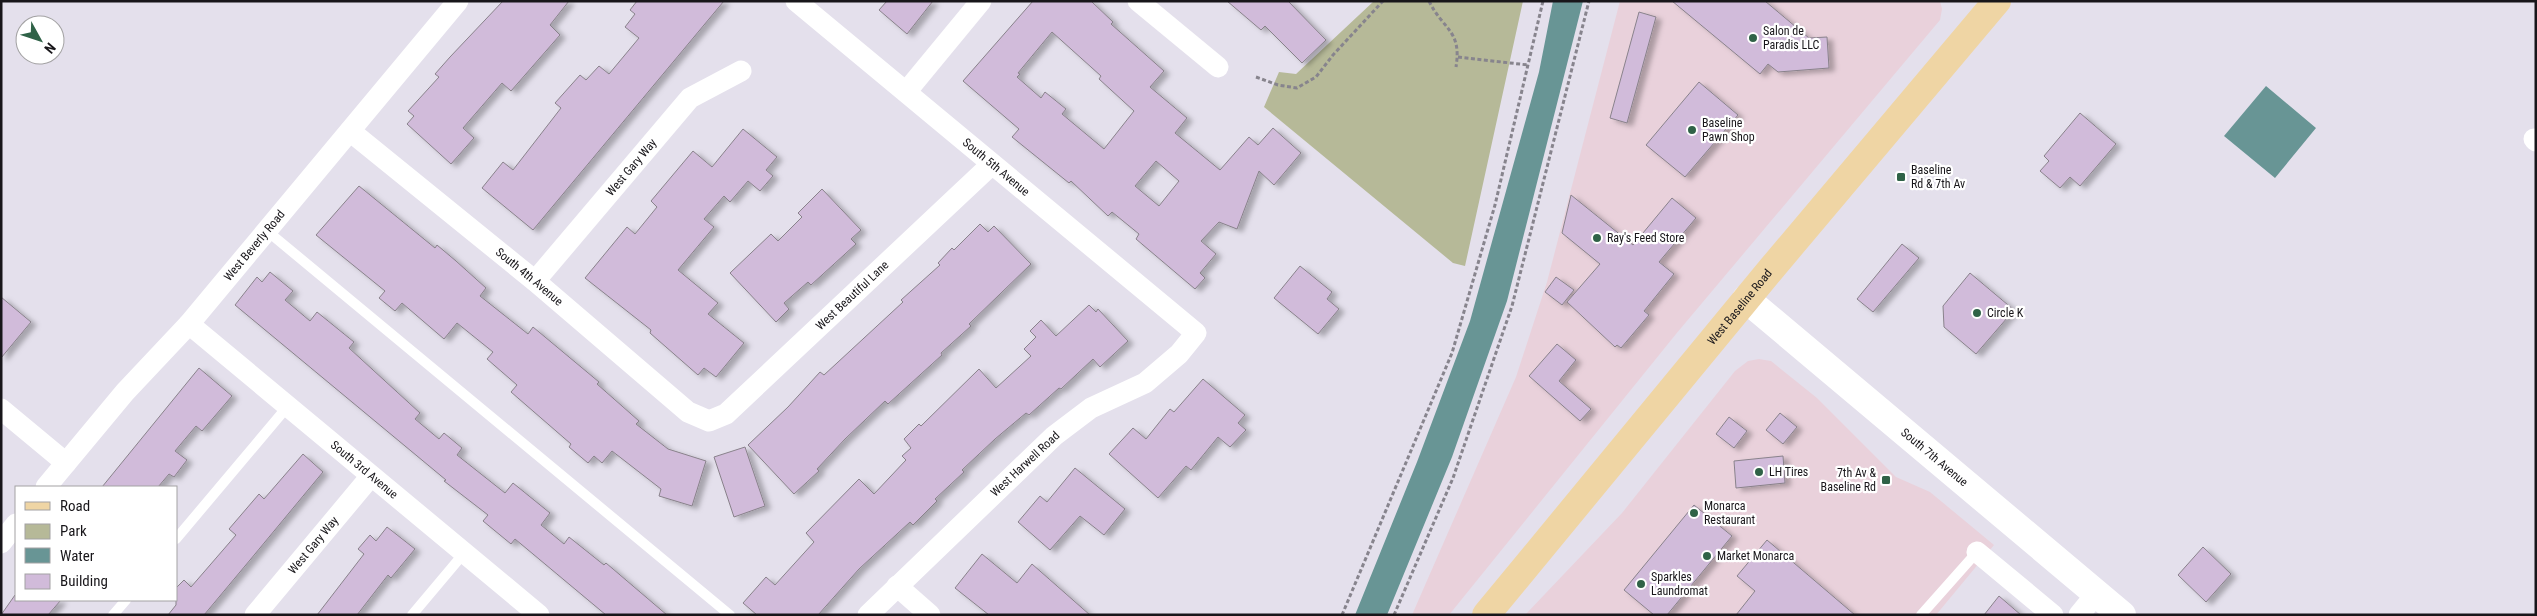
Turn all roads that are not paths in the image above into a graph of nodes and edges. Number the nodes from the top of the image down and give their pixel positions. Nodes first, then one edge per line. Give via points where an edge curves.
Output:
1 (458, 1) edge
2 (796, 1) edge
3 (981, 1) edge
4 (1138, 1) edge
5 (1997, 1) edge
6 (1218, 67) dead end
7 (741, 71) dead end
8 (906, 92) junction
9 (350, 131) junction
10 (992, 164) junction
11 (266, 230) junction
12 (535, 281) junction
13 (1746, 299) junction
14 (189, 324) junction
15 (1196, 333) joint
16 (288, 406) junction
17 (1, 409) edge
18 (709, 422) joint
19 (66, 463) junction
20 (371, 476) junction
21 (47, 486) edge
22 (15, 525) edge
23 (178, 537) edge
24 (1, 543) edge
25 (465, 552) junction
26 (1977, 552) joint
27 (897, 586) junction
28 (2097, 593) junction
29 (125, 601) edge
30 (113, 615) edge
31 (255, 615) edge
32 (412, 615) edge
33 (539, 615) edge
34 (730, 615) edge
35 (868, 615) edge
36 (930, 615) edge
37 (1486, 615) edge
38 (1921, 615) edge
39 (2053, 615) edge
40 (2079, 615) edge
41 (2122, 615) edge

1 - 9 street, West Beverly Road
2 - 8 street, South 5th Avenue
3 - 8 street
4 - 6 street
5 - 13 main road, West Baseline Road
7 - 12 street, West Gary Way via 690,98
8 - 10 street, South 5th Avenue
9 - 11 street, West Beverly Road
9 - 12 street, South 4th Avenue
10 - 15 street, South 5th Avenue
10 - 18 street, West Beautiful Lane via 726,414
11 - 14 street, West Beverly Road
11 - 34 lane
12 - 18 street, South 4th Avenue via 688,412
13 - 28 main road, South 7th Avenue
13 - 37 main road, West Baseline Road
14 - 16 street, South 3rd Avenue
14 - 19 street, West Beverly Road via 125,392
15 - 27 street, West Harwell Road via 1180,354 1145,383 1091,408 1054,436
16 - 20 street, South 3rd Avenue
16 - 23 lane
17 - 19 street
19 - 21 street, West Beverly Road
20 - 25 street, South 3rd Avenue
20 - 31 street, West Gary Way
22 - 24 street
25 - 32 lane
25 - 33 street, South 3rd Avenue
26 - 38 lane
26 - 39 street
27 - 35 street, West Harwell Road
27 - 36 street
28 - 40 street
28 - 41 main road, South 7th Avenue
29 - 30 lane

